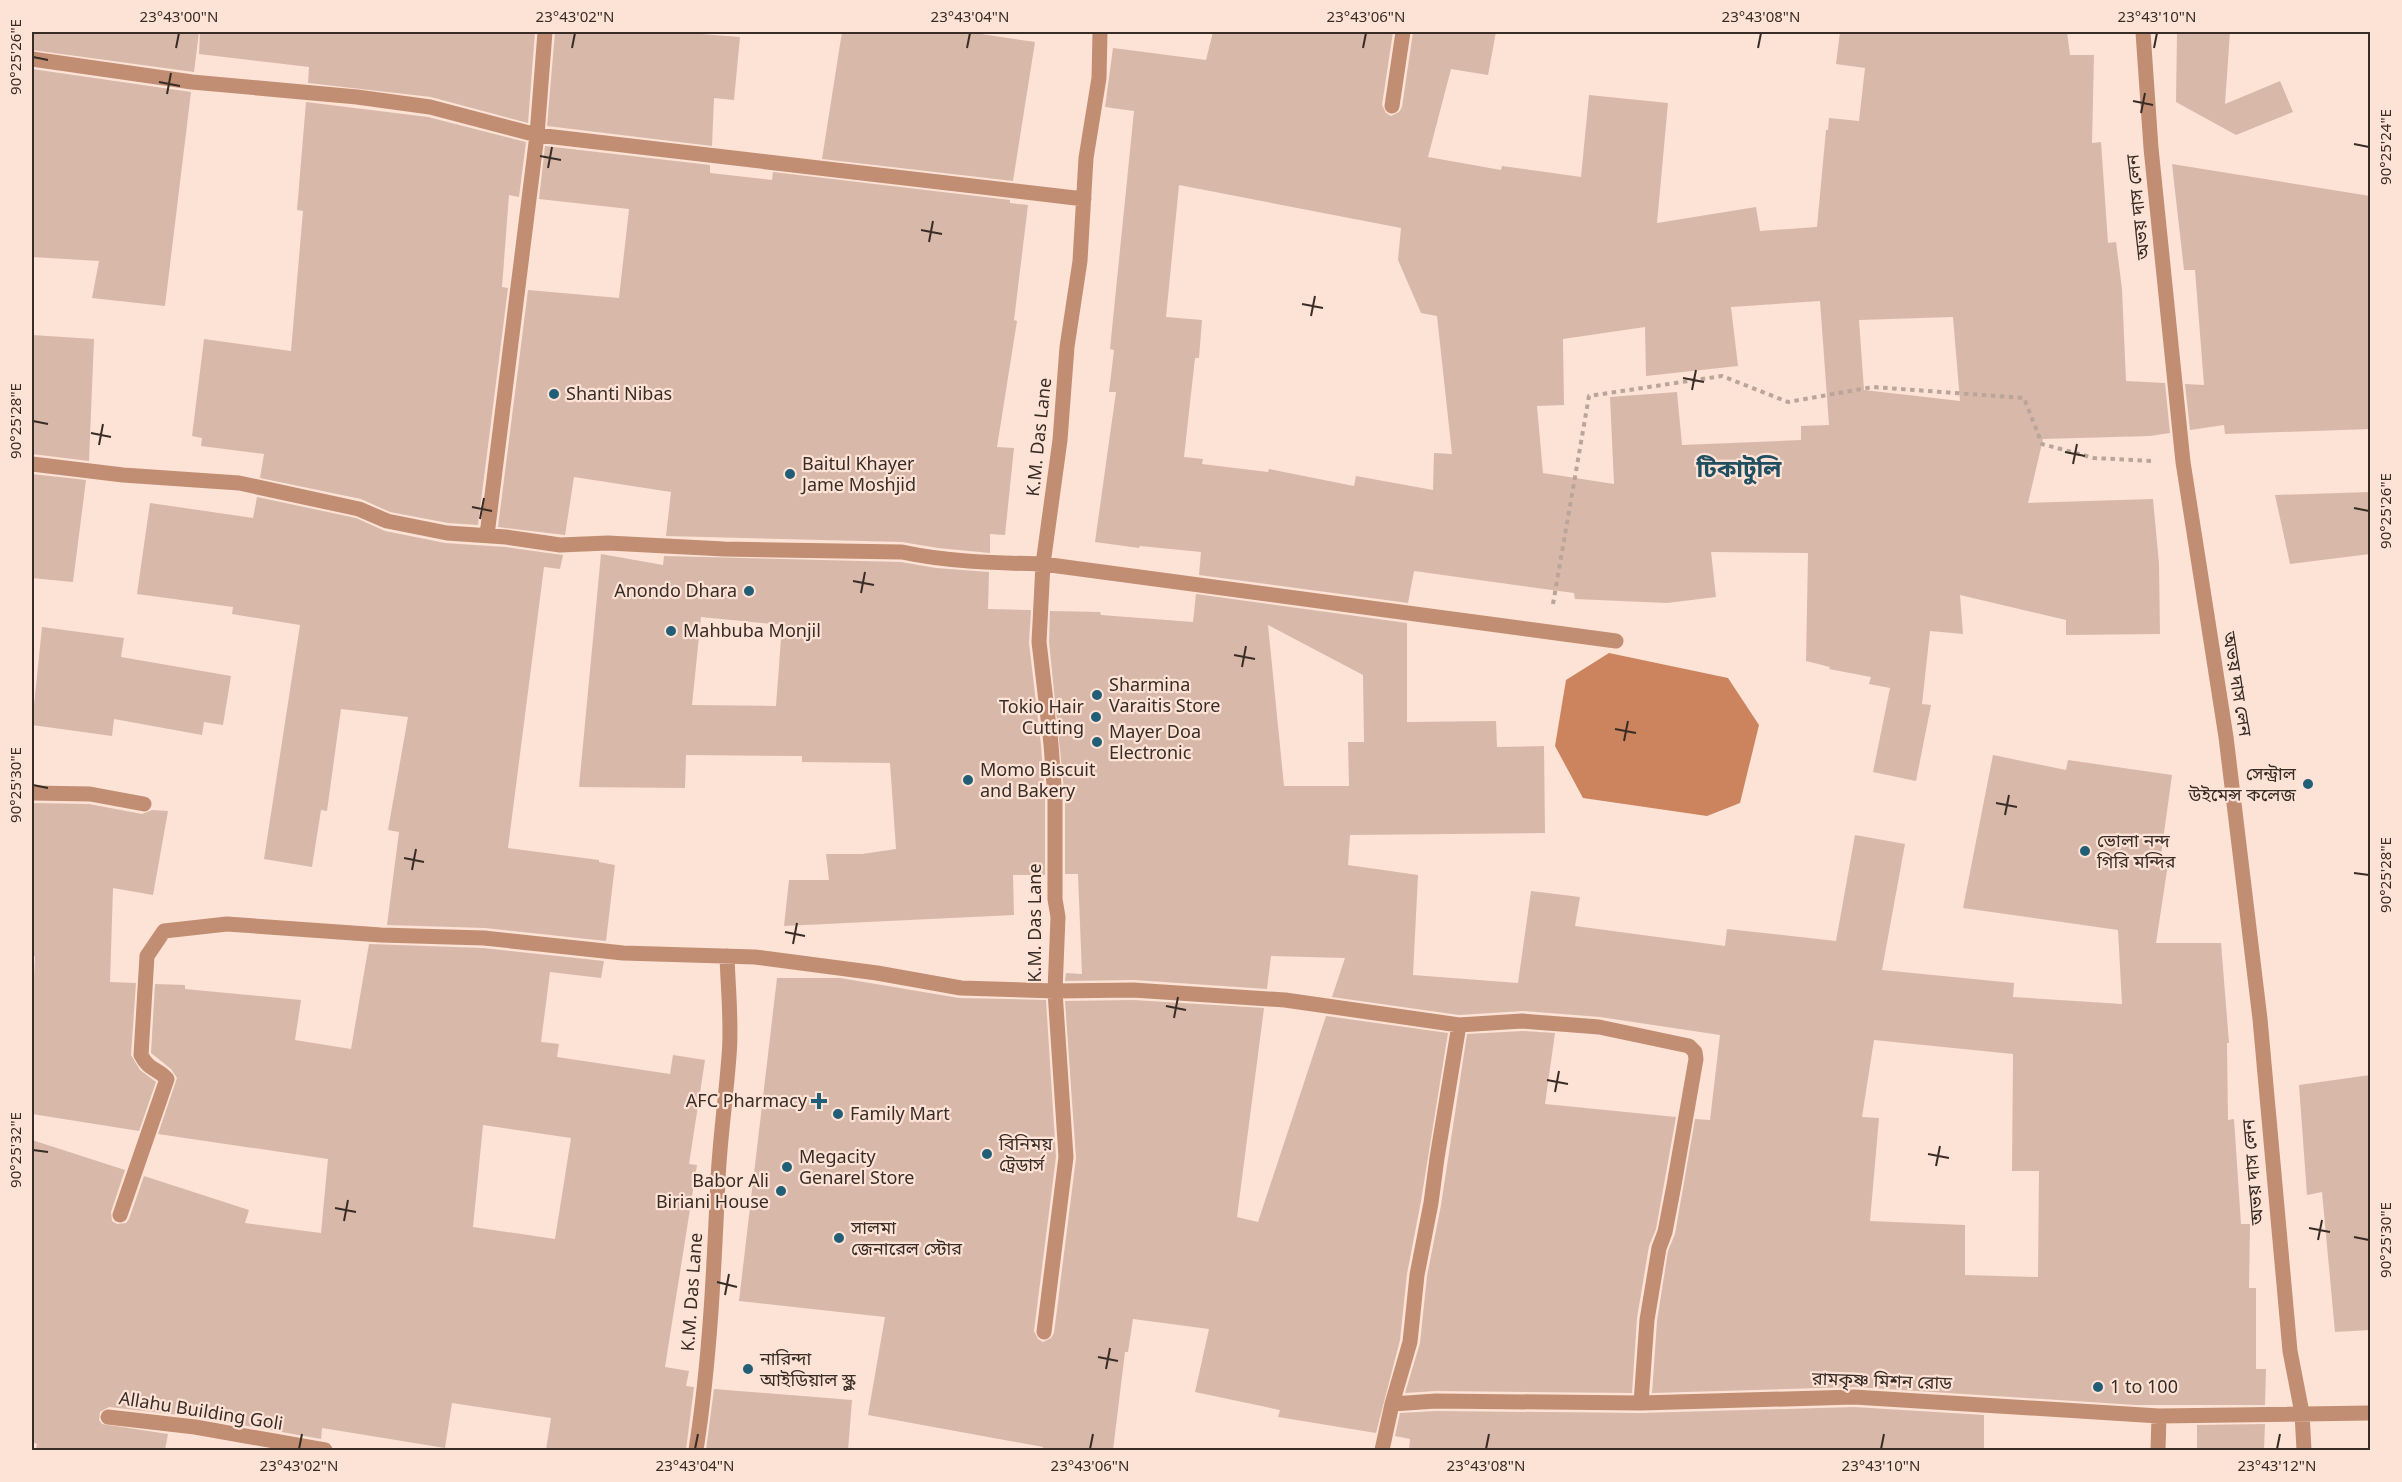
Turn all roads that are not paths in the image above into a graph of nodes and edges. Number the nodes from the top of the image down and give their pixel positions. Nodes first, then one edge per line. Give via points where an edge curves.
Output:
1 (545, 32) edge
2 (1100, 32) edge
3 (1403, 32) edge
4 (2143, 32) edge
5 (32, 59) edge
6 (1392, 106) dead end
7 (537, 135) junction
8 (1084, 199) junction
9 (32, 464) edge
10 (487, 535) junction
11 (1043, 564) junction
12 (1616, 641) dead end
13 (32, 793) edge
14 (144, 804) dead end
15 (727, 956) junction
16 (1055, 991) junction
17 (1460, 1025) junction
18 (120, 1215) dead end
19 (1044, 1332) dead end
20 (1641, 1403) junction
21 (1392, 1404) junction
22 (2302, 1413) junction
23 (2370, 1413) edge
24 (2159, 1416) junction
25 (108, 1417) dead end
26 (325, 1450) edge
27 (696, 1450) edge
28 (1382, 1450) edge
29 (2158, 1450) edge
30 (2304, 1450) edge

1 - 7 street
2 - 8 street, K.M. Das Lane via 1099,78 1086,158
3 - 6 street
4 - 22 street, অভয় দাস লেন via 2183,462 2226,737 2260,1019 2290,1351
5 - 7 street via 192,82 430,107
7 - 8 street
7 - 10 street
8 - 11 street, K.M. Das Lane
9 - 10 street via 239,483 359,509 387,521 447,533
10 - 11 street via 560,545 902,552 985,563
11 - 12 street
11 - 16 street, K.M. Das Lane via 1039,642 1055,800
13 - 14 street via 90,794
15 - 16 street, K.M. Das Lane via 877,973 961,988
15 - 18 street via 623,953 484,938 227,924 164,931 147,956 141,1056 150,1068 167,1079
15 - 27 street, K.M. Das Lane via 730,1055 709,1334
16 - 17 street via 1133,990 1285,1000
16 - 19 street via 1066,1157
17 - 20 street via 1522,1021 1599,1027 1689,1046 1695,1052 1647,1320
17 - 21 street via 1417,1275 1410,1342
20 - 21 street, রামকৃষ্ণ মিশন রোড
20 - 24 street, রামকৃষ্ণ মিশন রোড via 1854,1397
21 - 28 street
22 - 23 street, রামকৃষ্ণ মিশন রোড
22 - 24 street, রামকৃষ্ণ মিশন রোড
22 - 30 street, অভয় দাস লেন
24 - 29 street
25 - 26 street, Allahu Building Goli via 195,1427

